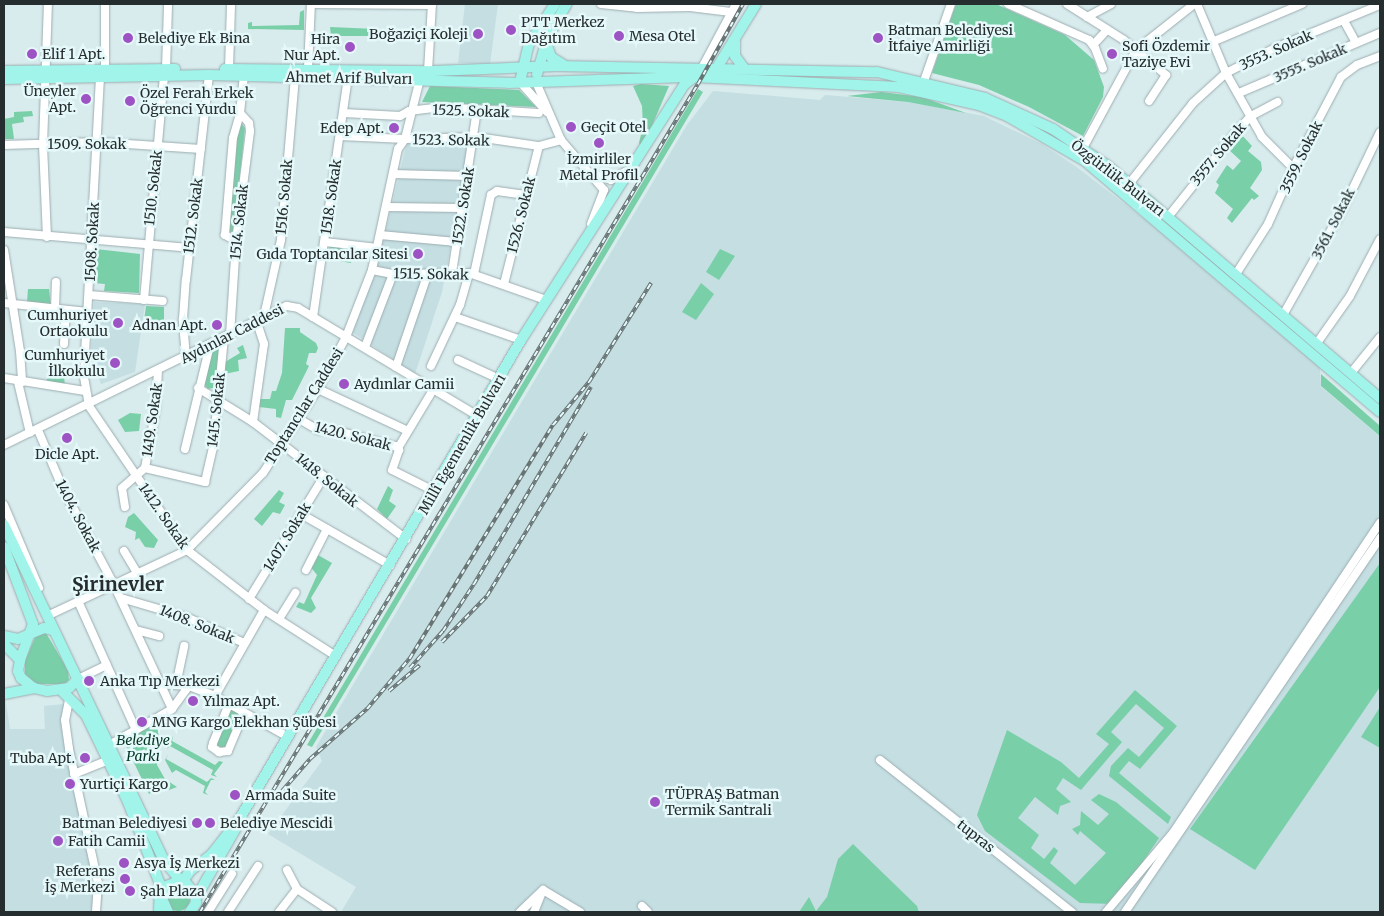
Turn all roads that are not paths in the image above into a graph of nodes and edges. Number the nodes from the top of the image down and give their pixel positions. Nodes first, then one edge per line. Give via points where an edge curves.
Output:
1 (48, 4) edge
2 (105, 4) edge
3 (168, 4) edge
4 (231, 4) edge
5 (310, 4) edge
6 (316, 4) edge
7 (344, 4) edge
8 (555, 4) edge
9 (567, 4) edge
10 (600, 4) edge
11 (736, 4) edge
12 (756, 4) edge
13 (951, 4) edge
14 (1008, 4) edge
15 (1068, 4) edge
16 (1111, 4) edge
17 (1195, 4) edge
18 (1302, 4) edge
19 (432, 5) edge
20 (691, 5) edge
21 (1380, 5) edge
22 (638, 6) edge
23 (732, 12) junction
24 (1087, 17) junction
25 (1344, 21) junction
26 (1107, 30) junction
27 (1380, 33) edge
28 (735, 42) junction
29 (1212, 42) junction
30 (546, 43) junction
31 (529, 44) junction
32 (1356, 44) junction
33 (1093, 45) junction
34 (1136, 50) junction
35 (1380, 56) edge
36 (568, 66) junction
37 (504, 68) junction
38 (522, 68) junction
39 (538, 68) junction
40 (702, 68) junction
41 (229, 69) junction
42 (308, 69) junction
43 (663, 69) junction
44 (683, 69) joint
45 (716, 69) junction
46 (1103, 69) dead end
47 (745, 70) junction
48 (428, 71) junction
49 (843, 71) junction
50 (4, 72) edge
51 (103, 73) junction
52 (165, 73) junction
53 (1226, 73) junction
54 (47, 75) junction
55 (209, 75) junction
56 (244, 76) junction
57 (295, 76) junction
58 (672, 77) junction
59 (694, 77) junction
60 (348, 78) junction
61 (4, 79) edge
62 (420, 79) junction
63 (924, 81) junction
64 (520, 82) junction
65 (536, 82) junction
66 (841, 86) junction
67 (1239, 93) junction
68 (1149, 101) dead end
69 (674, 102) junction
70 (1277, 102) dead end
71 (478, 110) junction
72 (409, 111) junction
73 (240, 113) junction
74 (344, 113) junction
75 (539, 113) dead end
76 (549, 114) junction
77 (1251, 116) junction
78 (1380, 132) edge
79 (340, 136) junction
80 (474, 137) junction
81 (405, 139) junction
82 (561, 140) junction
83 (98, 142) junction
84 (44, 144) junction
85 (4, 145) edge
86 (158, 145) junction
87 (539, 146) junction
88 (1083, 148) junction
89 (201, 149) junction
90 (632, 168) junction
91 (1293, 168) junction
92 (589, 172) junction
93 (393, 174) junction
94 (468, 176) junction
95 (1129, 184) junction
96 (604, 190) junction
97 (526, 195) junction
98 (616, 195) junction
99 (386, 207) junction
100 (463, 208) junction
101 (1168, 217) junction
102 (4, 232) edge
103 (380, 236) junction
104 (47, 237) junction
105 (586, 240) junction
106 (92, 241) junction
107 (236, 242) junction
108 (325, 242) junction
109 (457, 242) junction
110 (147, 244) junction
111 (1379, 244) edge
112 (189, 248) junction
113 (378, 248) junction
114 (4, 254) edge
115 (372, 270) junction
116 (428, 273) junction
117 (452, 273) junction
118 (393, 274) junction
119 (472, 274) junction
120 (1236, 274) junction
121 (56, 282) dead end
122 (504, 284) junction
123 (89, 295) junction
124 (144, 300) junction
125 (546, 300) junction
126 (163, 301) dead end
127 (7, 303) edge
128 (54, 309) junction
129 (66, 310) junction
130 (88, 312) junction
131 (1283, 315) junction
132 (264, 316) junction
133 (313, 317) junction
134 (455, 317) junction
135 (256, 320) junction
136 (227, 337) junction
137 (346, 337) junction
138 (1380, 337) edge
139 (521, 340) junction
140 (1317, 343) junction
141 (64, 344) dead end
142 (210, 345) junction
143 (365, 347) junction
144 (186, 357) junction
145 (458, 360) dead end
146 (431, 366) dead end
147 (396, 367) junction
148 (158, 372) junction
149 (1351, 373) junction
150 (4, 378) edge
151 (499, 379) junction
152 (20, 382) junction
153 (198, 388) junction
154 (318, 390) junction
155 (433, 390) junction
156 (85, 391) junction
157 (1380, 398) edge
158 (216, 401) junction
159 (88, 406) junction
160 (1380, 412) edge
161 (478, 416) junction
162 (299, 419) junction
163 (253, 422) junction
164 (34, 432) junction
165 (408, 432) junction
166 (283, 444) junction
167 (4, 445) edge
168 (398, 448) junction
169 (184, 449) dead end
170 (145, 468) junction
171 (324, 476) junction
172 (136, 477) junction
173 (434, 492) junction
174 (4, 505) edge
175 (125, 507) dead end
176 (301, 514) junction
177 (1380, 523) edge
178 (4, 525) edge
179 (327, 529) junction
180 (1380, 538) edge
181 (406, 539) junction
182 (4, 547) edge
183 (124, 550) dead end
184 (187, 550) junction
185 (4, 560) edge
186 (390, 565) junction
187 (306, 570) dead end
188 (138, 574) junction
189 (114, 585) junction
190 (294, 593) dead end
191 (121, 598) junction
192 (249, 599) junction
193 (78, 601) junction
194 (26, 602) junction
195 (41, 605) junction
196 (264, 610) junction
197 (50, 614) junction
198 (31, 617) junction
199 (280, 619) junction
200 (53, 630) junction
201 (136, 630) junction
202 (32, 633) junction
203 (4, 636) edge
204 (158, 636) dead end
205 (18, 639) junction
206 (244, 643) junction
207 (4, 644) edge
208 (184, 646) dead end
209 (336, 656) junction
210 (20, 660) junction
211 (107, 665) junction
212 (78, 679) junction
213 (159, 684) junction
214 (176, 685) junction
215 (189, 686) junction
216 (34, 688) junction
217 (62, 692) junction
218 (4, 694) edge
219 (215, 696) junction
220 (69, 700) junction
221 (230, 704) junction
222 (172, 709) junction
223 (244, 713) junction
224 (136, 730) junction
225 (288, 737) junction
226 (111, 744) junction
227 (109, 760) junction
228 (880, 760) dead end
229 (74, 774) junction
230 (240, 818) junction
231 (166, 862) junction
232 (201, 863) junction
233 (154, 865) junction
234 (258, 866) dead end
235 (287, 870) dead end
236 (210, 874) junction
237 (232, 874) dead end
238 (182, 882) junction
239 (297, 889) junction
240 (543, 890) junction
241 (161, 901) junction
242 (196, 904) edge
243 (96, 912) edge
244 (160, 912) edge
245 (168, 912) edge
246 (190, 912) edge
247 (208, 912) edge
248 (228, 912) edge
249 (279, 912) edge
250 (332, 912) edge
251 (520, 912) edge
252 (534, 912) edge
253 (580, 912) edge
254 (1072, 912) edge
255 (1106, 912) edge
256 (1124, 912) edge

1 - 54 street
2 - 51 street, 1508. Sokak
3 - 52 street, 1510. Sokak
4 - 41 street
5 - 42 street
6 - 7 street
7 - 19 street
8 - 31 main road
9 - 30 main road
10 - 22 street
11 - 23 street
12 - 28 main road
13 - 63 street
14 - 33 street via 1089,40
15 - 24 street
16 - 24 street
17 - 29 street
17 - 34 street
18 - 29 street
19 - 48 street
20 - 22 street
20 - 23 street
21 - 25 street, 3553. Sokak
23 - 40 street
24 - 26 street
25 - 32 street
25 - 53 street, 3553. Sokak via 1275,48
26 - 33 street
26 - 34 street
27 - 32 street, 3555. Sokak
28 - 45 main road
28 - 47 main road via 735,56
29 - 53 street
30 - 36 main road via 551,57
30 - 39 main road
31 - 37 main road via 517,60
31 - 38 main road
32 - 67 street, 3555. Sokak
33 - 46 street
34 - 68 street via 1166,76
34 - 88 street
35 - 91 street, 3559. Sokak via 1356,65 1341,77
36 - 39 main road, Ahmet Arif Bulvarı
36 - 43 main road, Ahmet Arif Bulvarı
37 - 38 main road, Ahmet Arif Bulvarı
37 - 48 main road, Ahmet Arif Bulvarı
38 - 39 main road, Ahmet Arif Bulvarı
38 - 64 main road
39 - 65 main road
40 - 44 main road, Özgürlük Bulvarı
40 - 45 main road, Özgürlük Bulvarı
41 - 42 main road, Ahmet Arif Bulvarı
41 - 52 main road, Ahmet Arif Bulvarı
42 - 48 main road, Ahmet Arif Bulvarı
43 - 44 main road, Ahmet Arif Bulvarı
43 - 58 main road
45 - 47 main road, Özgürlük Bulvarı
47 - 49 main road, Özgürlük Bulvarı
49 - 63 main road, Özgürlük Bulvarı via 877,72
49 - 66 main road
50 - 54 main road, Ahmet Arif Bulvarı
51 - 52 main road, Ahmet Arif Bulvarı
51 - 54 main road, Ahmet Arif Bulvarı
51 - 83 street, 1508. Sokak
52 - 55 main road, Ahmet Arif Bulvarı
52 - 86 street, 1510. Sokak
53 - 67 street
53 - 95 street, 3553. Sokak via 1193,103
54 - 61 main road, Ahmet Arif Bulvarı
54 - 84 street
55 - 56 main road, Ahmet Arif Bulvarı
55 - 89 street, 1512. Sokak
56 - 57 main road, Ahmet Arif Bulvarı
56 - 73 street
57 - 60 main road, Ahmet Arif Bulvarı
57 - 132 street, 1516. Sokak via 281,240
58 - 59 main road, Ahmet Arif Bulvarı
58 - 65 main road, Ahmet Arif Bulvarı
58 - 69 main road
59 - 66 main road, Özgürlük Bulvarı
59 - 69 main road, Millî Egemenlik Bulvarı
60 - 62 main road, Ahmet Arif Bulvarı
60 - 74 street, 1518. Sokak
62 - 64 main road, Ahmet Arif Bulvarı
62 - 72 street, Toptancılar Caddesi
63 - 88 main road, Özgürlük Bulvarı via 985,98 1053,129
64 - 65 main road, Ahmet Arif Bulvarı
64 - 76 street
65 - 76 street
66 - 160 main road, Özgürlük Bulvarı via 899,87 979,104 1007,116 1085,161
67 - 77 street
69 - 90 main road, Millî Egemenlik Bulvarı
70 - 77 street, 3557. Sokak
71 - 72 street, 1525. Sokak via 440,107
71 - 75 street, 1525. Sokak
71 - 80 street, 1522. Sokak
72 - 74 street, 1525. Sokak via 400,116
72 - 81 street, Toptancılar Caddesi
73 - 107 street, 1514. Sokak via 250,131
73 - 107 street via 233,138 224,235
74 - 79 street, 1518. Sokak
76 - 82 street
77 - 91 street via 1262,137
77 - 101 street, 3557. Sokak via 1218,152
78 - 131 street, 3561. Sokak via 1343,209
79 - 81 street, 1523. Sokak
79 - 108 street, 1518. Sokak
80 - 81 street, 1523. Sokak
80 - 87 street, 1523. Sokak
80 - 94 street, 1522. Sokak
81 - 93 street, Toptancılar Caddesi via 398,149
82 - 87 street, 1523. Sokak
82 - 92 street
83 - 84 street, 1509. Sokak
83 - 86 street, 1509. Sokak
83 - 106 street, 1508. Sokak
84 - 85 street, 1509. Sokak
84 - 104 street
86 - 89 street, 1509. Sokak
86 - 110 street, 1510. Sokak
87 - 97 street, 1526. Sokak
88 - 95 main road, Özgürlük Bulvarı
89 - 112 street, 1512. Sokak
90 - 92 street via 611,180
90 - 98 main road, Millî Egemenlik Bulvarı
91 - 120 street, 3559. Sokak via 1268,224
92 - 96 street
93 - 94 street
93 - 99 street, Toptancılar Caddesi
94 - 100 street, 1522. Sokak
95 - 101 main road, Özgürlük Bulvarı
96 - 98 street via 613,187
96 - 105 street
97 - 119 street via 497,191 491,195
97 - 122 street, 1526. Sokak
98 - 105 main road, Millî Egemenlik Bulvarı
99 - 100 street
99 - 103 street, Toptancılar Caddesi
100 - 109 street, 1522. Sokak
101 - 120 main road, Özgürlük Bulvarı
102 - 104 street
103 - 109 street
103 - 113 street, Toptancılar Caddesi
104 - 106 street
105 - 125 main road, Millî Egemenlik Bulvarı
106 - 110 street
106 - 123 street, 1508. Sokak
107 - 136 street, 1514. Sokak
108 - 113 street
108 - 133 street, 1518. Sokak
109 - 117 street, 1522. Sokak
110 - 112 street
110 - 124 street, 1510. Sokak
111 - 140 street via 1350,296
112 - 144 street, 1512. Sokak via 184,319
113 - 115 street, Toptancılar Caddesi
114 - 127 street, 1404. Sokak
115 - 118 street, 1515. Sokak
115 - 137 street, Toptancılar Caddesi
116 - 117 street, 1515. Sokak
116 - 118 street, 1515. Sokak
116 - 147 street
117 - 119 street, 1515. Sokak
118 - 143 street via 392,284
119 - 122 street, 1515. Sokak
119 - 134 street
120 - 131 main road, Özgürlük Bulvarı
121 - 128 street
122 - 125 street, 1515. Sokak
123 - 124 street
123 - 130 street, 1508. Sokak
124 - 126 street
125 - 139 main road, Millî Egemenlik Bulvarı
127 - 128 street
127 - 152 street, 1404. Sokak via 20,351
128 - 129 street
129 - 130 street
129 - 141 street
130 - 156 street, 1508. Sokak
131 - 140 main road, Özgürlük Bulvarı
132 - 133 street, Aydınlar Caddesi via 286,306 298,308
132 - 135 street, Aydınlar Caddesi
133 - 137 street, Aydınlar Caddesi
134 - 139 street
134 - 146 street
135 - 136 street, Aydınlar Caddesi
135 - 163 street via 264,350
136 - 142 street, Aydınlar Caddesi
136 - 158 street, 1415. Sokak
137 - 143 street, Aydınlar Caddesi
137 - 154 street, Toptancılar Caddesi
138 - 149 street
139 - 151 main road, Millî Egemenlik Bulvarı
140 - 149 main road, Özgürlük Bulvarı
142 - 144 street, Aydınlar Caddesi
142 - 153 street
143 - 147 street, Aydınlar Caddesi
144 - 148 street, Aydınlar Caddesi
145 - 151 street
147 - 155 street, Aydınlar Caddesi
148 - 159 street, Aydınlar Caddesi
148 - 170 street, 1419. Sokak via 156,408
149 - 157 main road, Özgürlük Bulvarı
150 - 152 street
151 - 161 main road, Millî Egemenlik Bulvarı
152 - 156 street
152 - 164 street, 1404. Sokak
153 - 158 street, 1418. Sokak
153 - 169 street
154 - 162 street, Toptancılar Caddesi
154 - 165 street
155 - 161 street, Aydınlar Caddesi
155 - 165 street
156 - 159 street, 1508. Sokak
158 - 163 street, 1418. Sokak
158 - 170 street, 1415. Sokak via 213,448 205,482
159 - 164 street, Aydınlar Caddesi
159 - 172 street, 1412. Sokak
161 - 173 main road, Millî Egemenlik Bulvarı
162 - 166 street, Toptancılar Caddesi
162 - 168 street, 1420. Sokak via 318,430 342,432
163 - 166 street, 1418. Sokak
164 - 167 street, Aydınlar Caddesi
164 - 189 street, 1404. Sokak
165 - 168 street
166 - 171 street, 1418. Sokak
166 - 184 street, Toptancılar Caddesi via 263,473
168 - 173 street, 1420. Sokak via 392,470
170 - 172 street
171 - 176 street, 1407. Sokak
171 - 181 street, 1418. Sokak
172 - 175 street via 122,488
172 - 184 street, 1412. Sokak
173 - 181 main road, Millî Egemenlik Bulvarı
174 - 195 street via 40,591
176 - 179 street
176 - 192 street, 1407. Sokak
177 - 255 street via 1173,833
178 - 195 main road
179 - 186 street
179 - 187 street
180 - 256 street
181 - 186 main road, Millî Egemenlik Bulvarı
182 - 194 main road
183 - 188 street
184 - 188 street, Toptancılar Caddesi
184 - 192 street, 1412. Sokak
185 - 194 street via 17,592
186 - 209 main road, Millî Egemenlik Bulvarı
188 - 189 street, Toptancılar Caddesi
189 - 191 street, 1404. Sokak
189 - 193 street, Toptancılar Caddesi
190 - 199 street
191 - 201 street, 1404. Sokak
191 - 206 street, 1408. Sokak via 186,617
192 - 196 street, 1412. Sokak
193 - 197 street, Toptancılar Caddesi
193 - 211 street
194 - 198 main road
195 - 197 main road
196 - 199 street, 1412. Sokak
196 - 206 street
197 - 200 main road
198 - 202 main road
198 - 205 main road via 28,628
199 - 209 street, 1412. Sokak
200 - 202 main road via 44,628
200 - 212 main road
201 - 204 street
201 - 213 street, 1404. Sokak
202 - 205 main road
202 - 210 main road
203 - 205 main road
206 - 219 street
207 - 210 main road
208 - 214 street
209 - 225 main road, Millî Egemenlik Bulvarı
210 - 216 main road via 19,675
211 - 212 street
211 - 224 street
212 - 217 main road
212 - 226 main road
213 - 214 street
213 - 222 street, 1404. Sokak
214 - 215 street
215 - 219 street
215 - 222 street
216 - 217 main road
216 - 218 main road
217 - 220 main road
219 - 221 street
220 - 227 main road via 86,715
220 - 229 street via 65,720
221 - 223 street
221 - 223 street via 212,742 212,747 219,752 228,751
222 - 224 street
223 - 225 street
224 - 226 street
225 - 230 main road, Millî Egemenlik Bulvarı
226 - 231 main road
227 - 229 street
227 - 233 main road
228 - 254 street, tupras
229 - 243 street via 98,883
230 - 232 main road
230 - 236 main road via 239,827
231 - 232 main road via 179,870
231 - 233 main road via 163,872
231 - 238 main road
232 - 236 main road via 198,876 202,879
232 - 238 main road
233 - 241 main road
234 - 248 street
235 - 239 street
236 - 242 main road
237 - 247 street
238 - 241 main road via 167,886
238 - 242 main road via 193,889
239 - 249 street
239 - 250 street
240 - 251 street
240 - 252 street
240 - 253 street
241 - 244 main road
241 - 245 main road
242 - 246 main road

